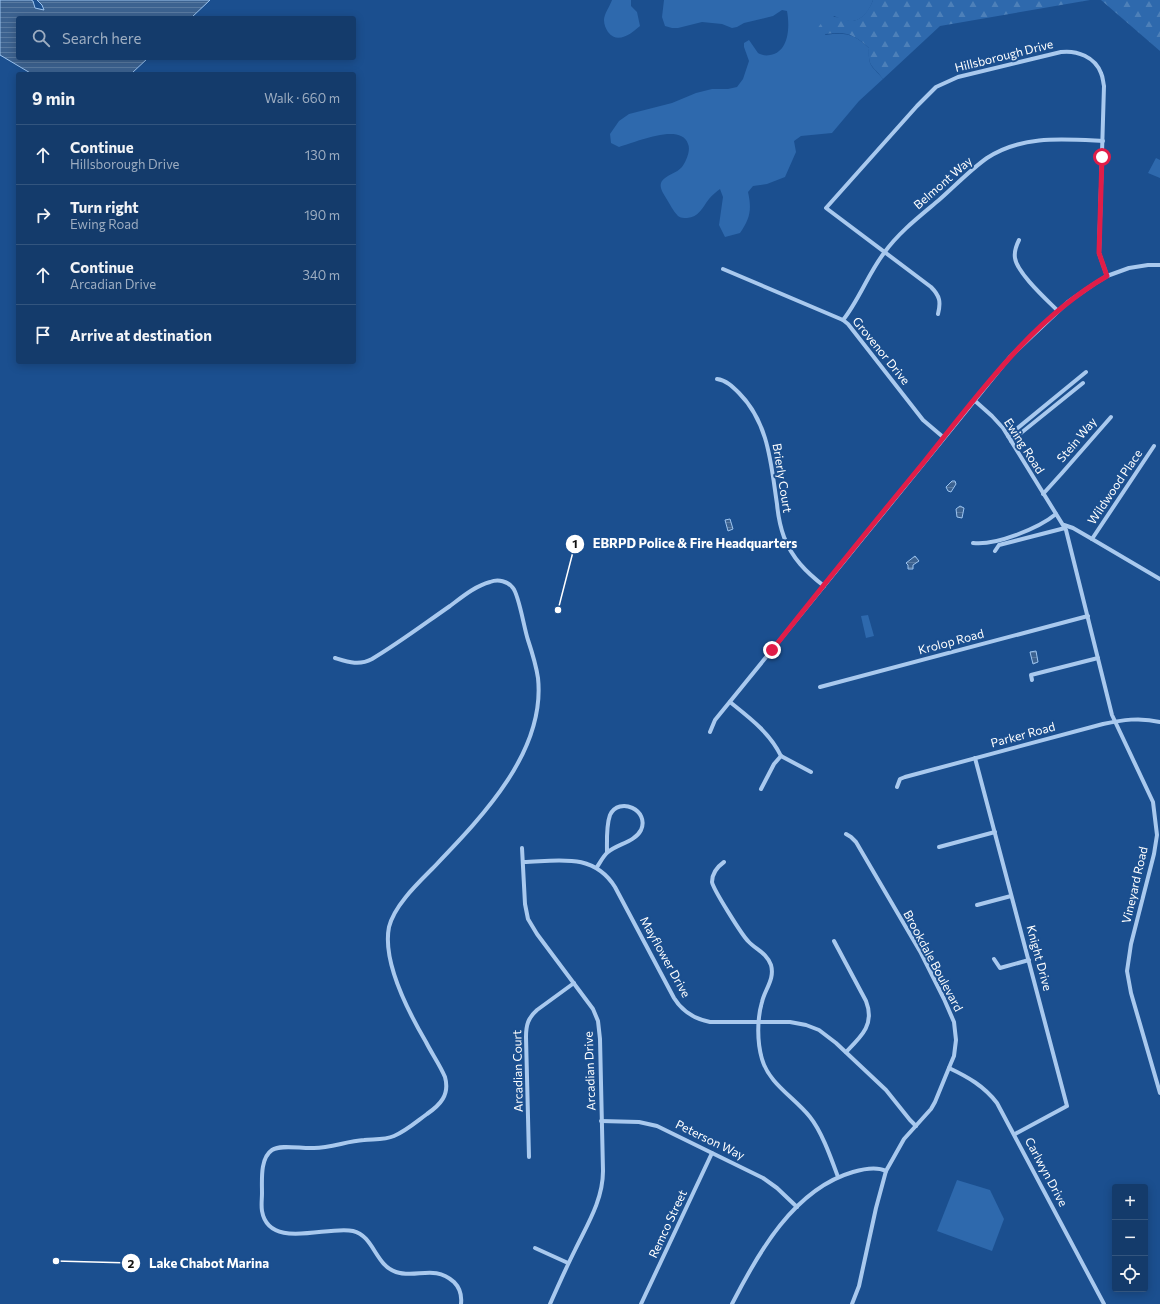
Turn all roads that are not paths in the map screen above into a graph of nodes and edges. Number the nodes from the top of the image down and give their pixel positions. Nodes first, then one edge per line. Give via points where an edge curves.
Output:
1 (1103, 141) junction
2 (1019, 240) dead end
3 (884, 252) junction
4 (1160, 265) edge
5 (723, 269) dead end
6 (1107, 276) junction
7 (1058, 311) junction
8 (938, 314) dead end
9 (843, 320) junction
10 (1086, 372) dead end
11 (717, 380) dead end
12 (1083, 383) dead end
13 (974, 400) junction
14 (1111, 417) dead end
15 (1008, 436) junction
16 (943, 437) junction
17 (1011, 441) junction
18 (1154, 446) dead end
19 (1043, 494) junction
20 (1056, 514) junction
21 (1064, 526) junction
22 (1092, 539) junction
23 (973, 543) dead end
24 (995, 551) dead end
25 (1159, 577) edge
26 (824, 586) junction
27 (1088, 616) junction
28 (335, 658) dead end
29 (1098, 658) junction
30 (1032, 680) dead end
31 (820, 687) dead end
32 (730, 702) junction
33 (1114, 721) junction
34 (1160, 722) edge
35 (710, 732) dead end
36 (782, 756) junction
37 (975, 758) junction
38 (811, 772) dead end
39 (897, 786) dead end
40 (761, 789) dead end
41 (995, 832) junction
42 (846, 834) dead end
43 (939, 847) dead end
44 (522, 848) dead end
45 (607, 852) junction
46 (523, 862) junction
47 (724, 862) dead end
48 (597, 868) junction
49 (1011, 896) junction
50 (977, 906) dead end
51 (834, 941) dead end
52 (994, 959) dead end
53 (1029, 960) junction
54 (574, 983) junction
55 (759, 1022) junction
56 (846, 1052) junction
57 (949, 1068) junction
58 (1160, 1093) edge
59 (602, 1121) junction
60 (916, 1126) junction
61 (1015, 1134) junction
62 (712, 1153) junction
63 (529, 1157) dead end
64 (886, 1171) junction
65 (838, 1177) junction
66 (797, 1207) junction
67 (535, 1248) dead end
68 (568, 1263) junction
69 (461, 1304) edge
70 (550, 1304) edge
71 (641, 1304) edge
72 (732, 1304) edge
73 (852, 1304) edge
74 (1104, 1304) edge

1 - 3 street, Belmont Way via 1033,141 997,153 981,163 900,234
1 - 3 street, Hillsborough Drive via 1104,86 1101,73 1094,62 1083,54 1060,52 942,83 930,91 826,208
1 - 6 street, Hillsborough Drive via 1099,253
2 - 7 street via 1015,252 1016,264
3 - 8 street via 936,291 940,300
3 - 9 street, Belmont Way
4 - 6 street via 1129,268
5 - 9 street, Grovenor Drive
6 - 7 street via 1081,292
7 - 13 street via 1010,357
9 - 16 street, Grovenor Drive via 923,420
10 - 15 street
11 - 26 street, Brierly Court via 724,380 734,388 757,416 766,439 784,538 801,566
12 - 17 street
13 - 15 street, Ewing Road via 992,416
13 - 16 street
14 - 19 street, Stein Way
15 - 17 street, Ewing Road
16 - 26 street
17 - 19 street, Ewing Road
18 - 22 street, Wildwood Place
19 - 20 street, Ewing Road
20 - 21 street, Ewing Road
20 - 23 street via 1041,525 1022,533 985,544
21 - 22 street
21 - 24 street via 999,545
21 - 27 street, Vineyard Road
22 - 25 street
26 - 32 street
27 - 29 street, Vineyard Road
27 - 31 street, Krolop Road
28 - 69 street via 351,663 372,659 467,594 484,584 496,581 506,582 516,592 535,663 538,679 537,706 532,732 524,752 494,798 407,897 393,915 389,926 388,948 395,975 410,1013 445,1077 447,1087 444,1098 437,1107 404,1131 389,1138 365,1139 314,1148 278,1147 268,1154 263,1166 262,1212 270,1226 290,1234 354,1231 370,1243 382,1262 392,1270 405,1273 434,1272 452,1280 461,1293
29 - 30 street via 1031,676
29 - 33 street, Vineyard Road
32 - 35 street via 715,720
32 - 36 street via 772,739
33 - 34 street, Parker Road via 1144,719
33 - 37 street, Parker Road
33 - 58 street, Vineyard Road via 1153,802 1157,835 1127,971
36 - 38 street
36 - 40 street via 774,764
37 - 39 street, Parker Road via 904,776
37 - 41 street, Knight Drive
41 - 43 street
41 - 49 street, Knight Drive
42 - 57 street, Brookdale Boulevard via 860,849 921,953 948,1007 954,1022 956,1040
44 - 46 street, Arcadian Drive
45 - 45 street via 612,812 622,806 634,808 642,820 638,835
45 - 48 street
46 - 48 street, Mayflower Drive via 572,861 588,863
46 - 54 street, Arcadian Drive via 528,919
47 - 55 street via 714,872 714,889 746,940 764,953 771,966 771,981 761,1003
48 - 55 street, Mayflower Drive via 615,887 680,1006 704,1021
49 - 50 street
49 - 53 street, Knight Drive
51 - 56 street via 866,1001 869,1012 866,1030
52 - 53 street via 1000,968
53 - 61 street, Knight Drive via 1067,1106
54 - 59 street, Arcadian Drive via 593,1009 598,1021
54 - 63 street, Arcadian Court via 532,1014 527,1022
55 - 56 street, Mayflower Drive via 781,1021 806,1025 825,1034
55 - 65 street via 760,1052 766,1070 813,1121
56 - 60 street, Mayflower Drive via 886,1090
57 - 60 street, Brookdale Boulevard via 935,1102
57 - 61 street, Carlwyn Drive via 977,1082 992,1095
59 - 62 street, Peterson Way via 652,1124
59 - 68 street, Arcadian Drive via 602,1189
60 - 64 street, Brookdale Boulevard via 900,1145
61 - 74 street, Carlwyn Drive
62 - 66 street, Peterson Way via 770,1183
62 - 71 street, Remco Street
64 - 65 street via 877,1168 866,1169
64 - 73 street, Brookdale Boulevard
65 - 66 street via 820,1187
66 - 72 street via 763,1248
67 - 68 street
68 - 70 street, Arcadian Drive

